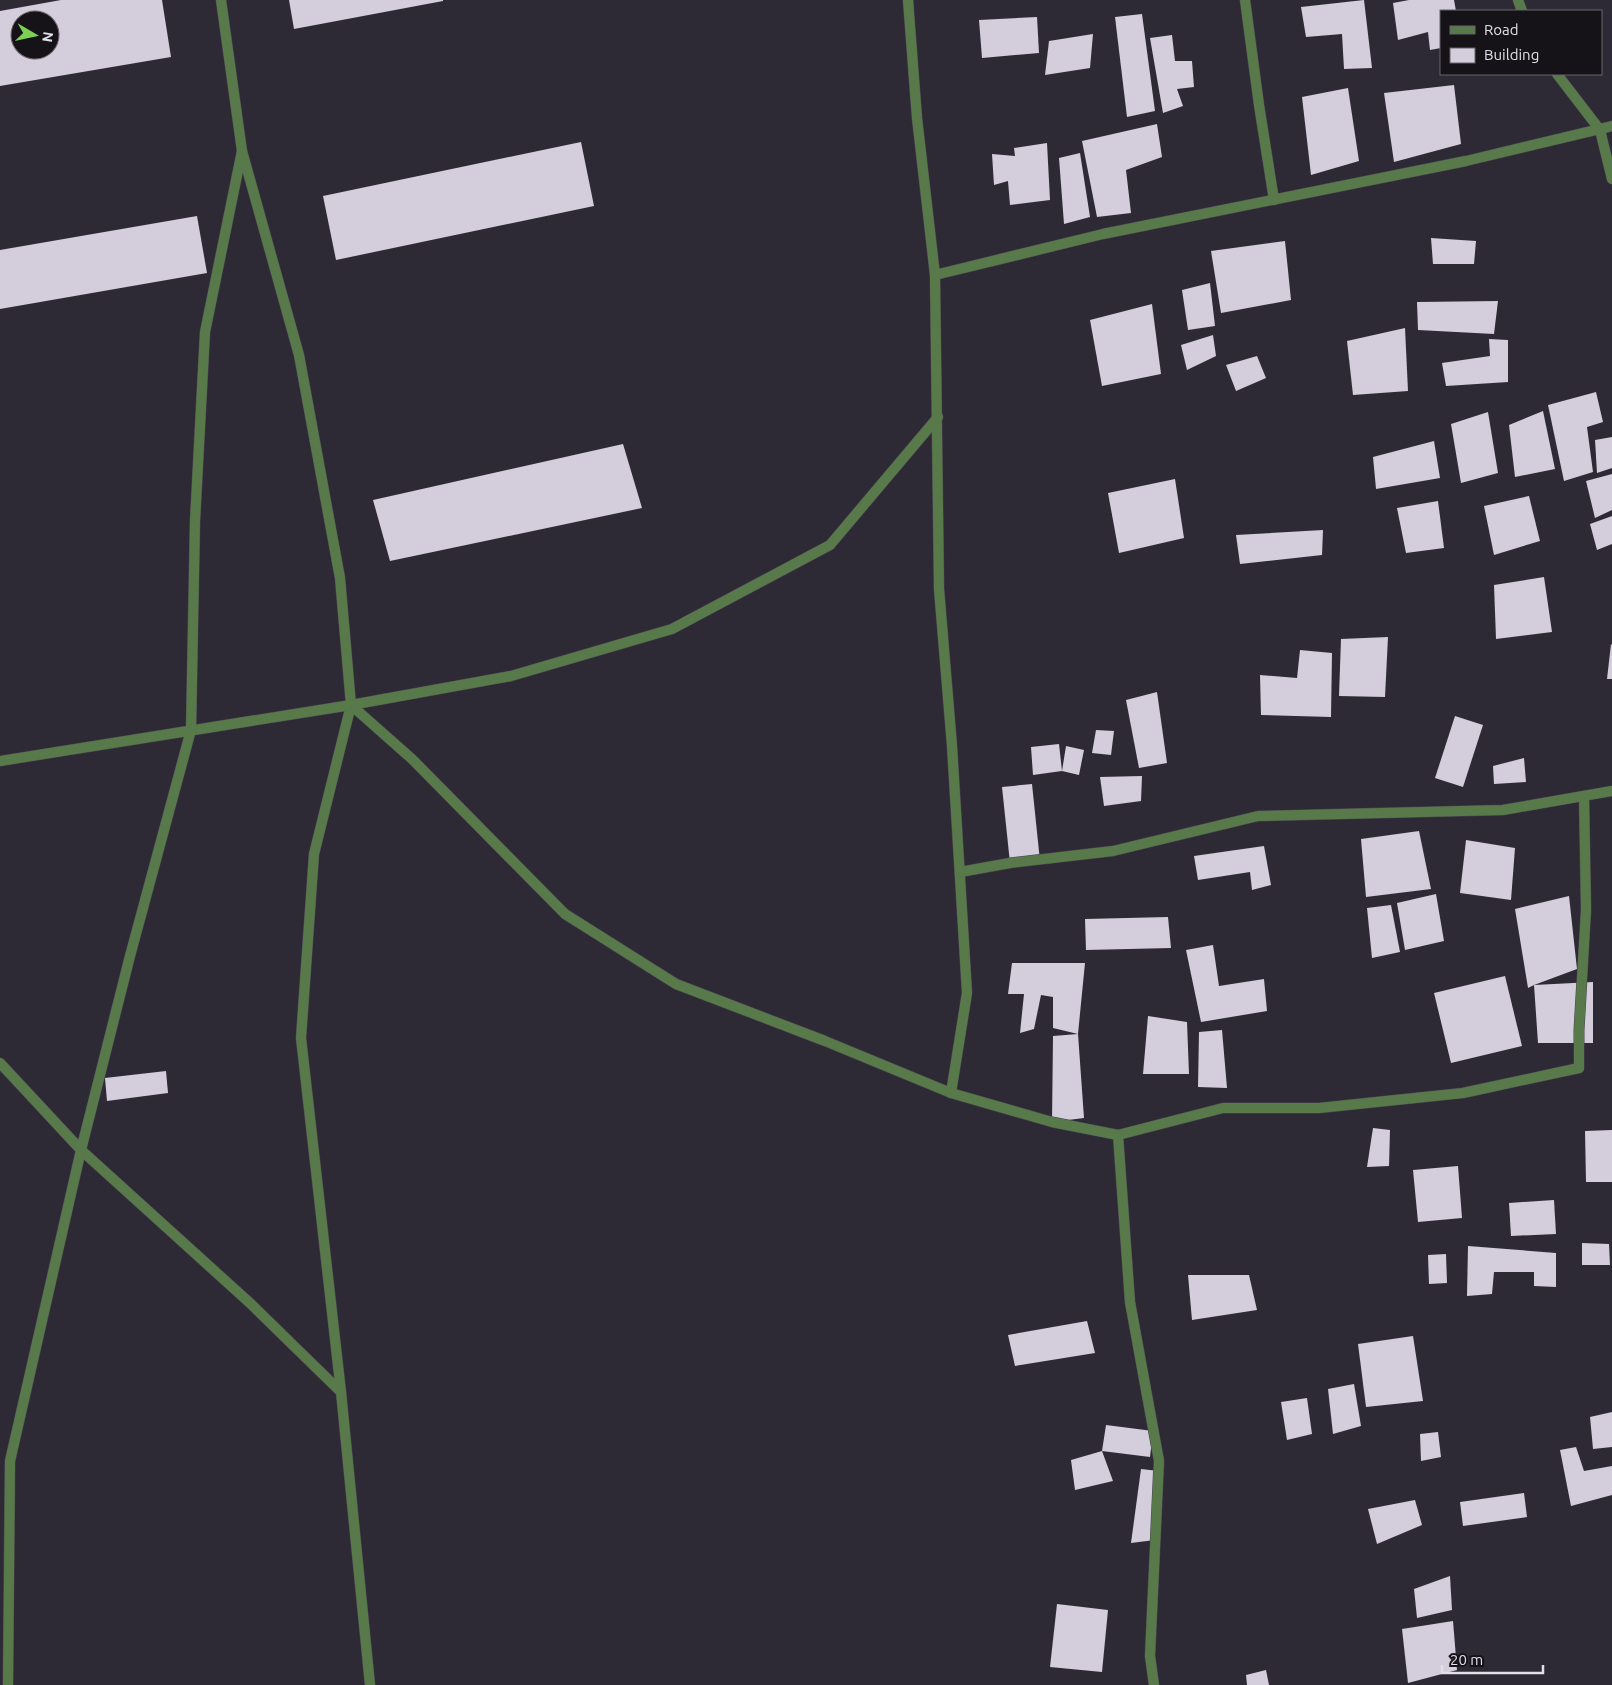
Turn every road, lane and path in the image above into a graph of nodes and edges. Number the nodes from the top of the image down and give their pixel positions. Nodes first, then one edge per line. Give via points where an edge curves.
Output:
1 (221, 0) edge
2 (908, 0) edge
3 (1245, 0) edge
4 (1558, 75) edge
5 (1612, 126) edge
6 (1600, 130) junction
7 (242, 151) junction
8 (1612, 179) edge
9 (1274, 200) junction
10 (935, 275) junction
11 (938, 417) junction
12 (351, 705) junction
13 (192, 730) junction
14 (0, 761) edge
15 (1612, 791) edge
16 (1584, 796) junction
17 (960, 872) junction
18 (0, 1063) edge
19 (951, 1093) junction
20 (1118, 1135) junction
21 (82, 1150) junction
22 (341, 1392) junction
23 (8, 1685) edge
24 (370, 1685) edge
25 (1154, 1685) edge

1 - 7 street
2 - 10 street via 917,118
3 - 9 street
4 - 6 street
5 - 6 street
6 - 8 street
6 - 9 street
7 - 12 street via 299,356 340,578
7 - 13 street via 205,332 195,521
9 - 10 street via 1103,234
10 - 11 street
11 - 12 street via 830,545 672,629 511,676
11 - 17 street via 939,589
12 - 13 street
12 - 19 street via 412,759 565,914 676,984
12 - 22 street via 314,854 301,1038
13 - 14 street
13 - 21 street via 130,956
15 - 16 street
16 - 17 street via 1502,810 1258,816 1113,851
16 - 20 street via 1586,910 1579,1068 1463,1093 1319,1108 1223,1108
17 - 19 street via 967,993
18 - 21 street
19 - 20 street via 1052,1122
20 - 25 street via 1130,1302 1159,1461 1150,1656
21 - 22 street via 251,1304
21 - 23 street via 10,1461
22 - 24 street

